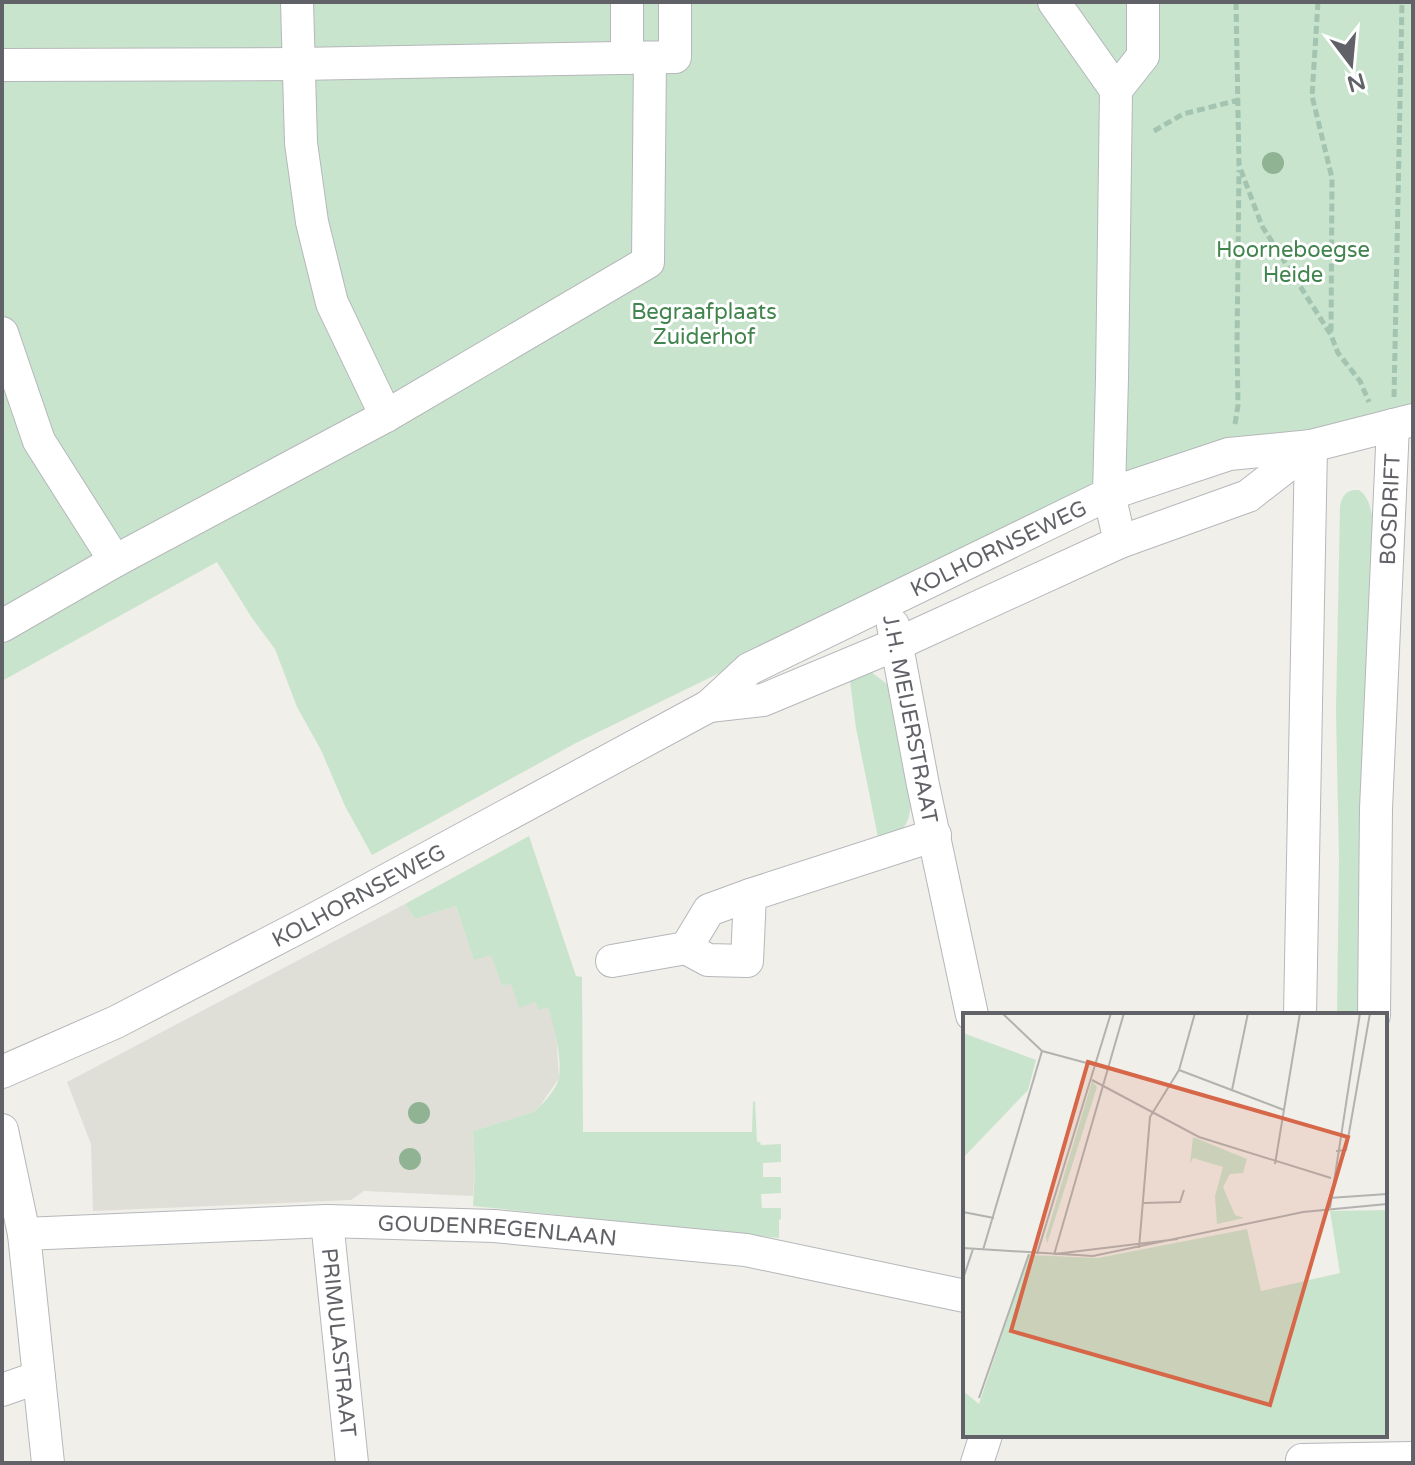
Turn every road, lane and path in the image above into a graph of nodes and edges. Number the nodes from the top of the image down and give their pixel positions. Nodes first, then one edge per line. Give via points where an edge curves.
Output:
1 (297, 2) edge
2 (627, 2) edge
3 (675, 2) edge
4 (1054, 2) edge
5 (1143, 2) edge
6 (1236, 2) edge
7 (1318, 2) edge
8 (1402, 2) edge
9 (639, 58) junction
10 (298, 64) junction
11 (2, 65) edge
12 (1116, 90) junction
13 (1239, 100) junction
14 (1154, 131) dead end
15 (1239, 165) junction
16 (2, 333) edge
17 (1331, 335) junction
18 (386, 416) junction
19 (1393, 425) edge
20 (1311, 446) junction
21 (1231, 455) junction
22 (1109, 494) junction
23 (1120, 542) junction
24 (115, 561) junction
25 (887, 603) junction
26 (2, 626) edge
27 (897, 644) junction
28 (709, 706) junction
29 (935, 835) junction
30 (750, 895) junction
31 (686, 948) junction
32 (612, 961) dead end
33 (972, 1013) edge
34 (1300, 1013) edge
35 (1374, 1013) edge
36 (2, 1072) edge
37 (2, 1130) edge
38 (327, 1221) junction
39 (24, 1234) junction
40 (963, 1296) edge
41 (39, 1377) junction
42 (2, 1390) edge
43 (985, 1437) edge
44 (1373, 1452) edge
45 (1302, 1453) edge
46 (1413, 1458) edge
47 (48, 1463) edge
48 (352, 1463) edge
49 (977, 1463) edge

1 - 10 street
2 - 9 street
3 - 9 street via 675,57
4 - 12 street
5 - 12 street via 1143,56
6 - 13 path
7 - 17 path via 1312,96 1332,178
8 - 19 path, BOSDRIFT
9 - 10 street
9 - 18 street via 648,262
10 - 11 street
10 - 18 street via 303,159 332,303
12 - 22 street
13 - 14 path via 1183,114
13 - 15 path
15 - 17 path via 1262,226
15 - 21 path via 1238,405
16 - 24 street via 39,441
17 - 19 path via 1371,407
18 - 24 street
19 - 20 street, KOLHORNSEWEG
19 - 35 street, BOSDRIFT via 1376,809
20 - 21 street, KOLHORNSEWEG
20 - 23 street, KOLHORNSEWEG via 1248,496
20 - 34 street
21 - 22 street, KOLHORNSEWEG
22 - 23 street
22 - 25 street, KOLHORNSEWEG
23 - 27 street, KOLHORNSEWEG
24 - 26 street
25 - 27 street, J.H. MEIJERSTRAAT
25 - 28 street, KOLHORNSEWEG via 749,669
27 - 28 street, KOLHORNSEWEG via 763,700
27 - 29 street, J.H. MEIJERSTRAAT
28 - 36 street, KOLHORNSEWEG via 130,1015
29 - 30 street, J.H. MEIJERSTRAAT
29 - 33 street, J.H. MEIJERSTRAAT
30 - 31 street, J.H. MEIJERSTRAAT via 709,910
30 - 31 street via 747,961 708,960
31 - 32 street
37 - 39 street
38 - 39 street, GOUDENREGENLAAN
38 - 40 street, GOUDENREGENLAAN via 494,1226 746,1250
38 - 48 street, PRIMULASTRAAT
39 - 41 street
41 - 42 street
41 - 47 street
43 - 49 street
44 - 45 street
44 - 46 street

